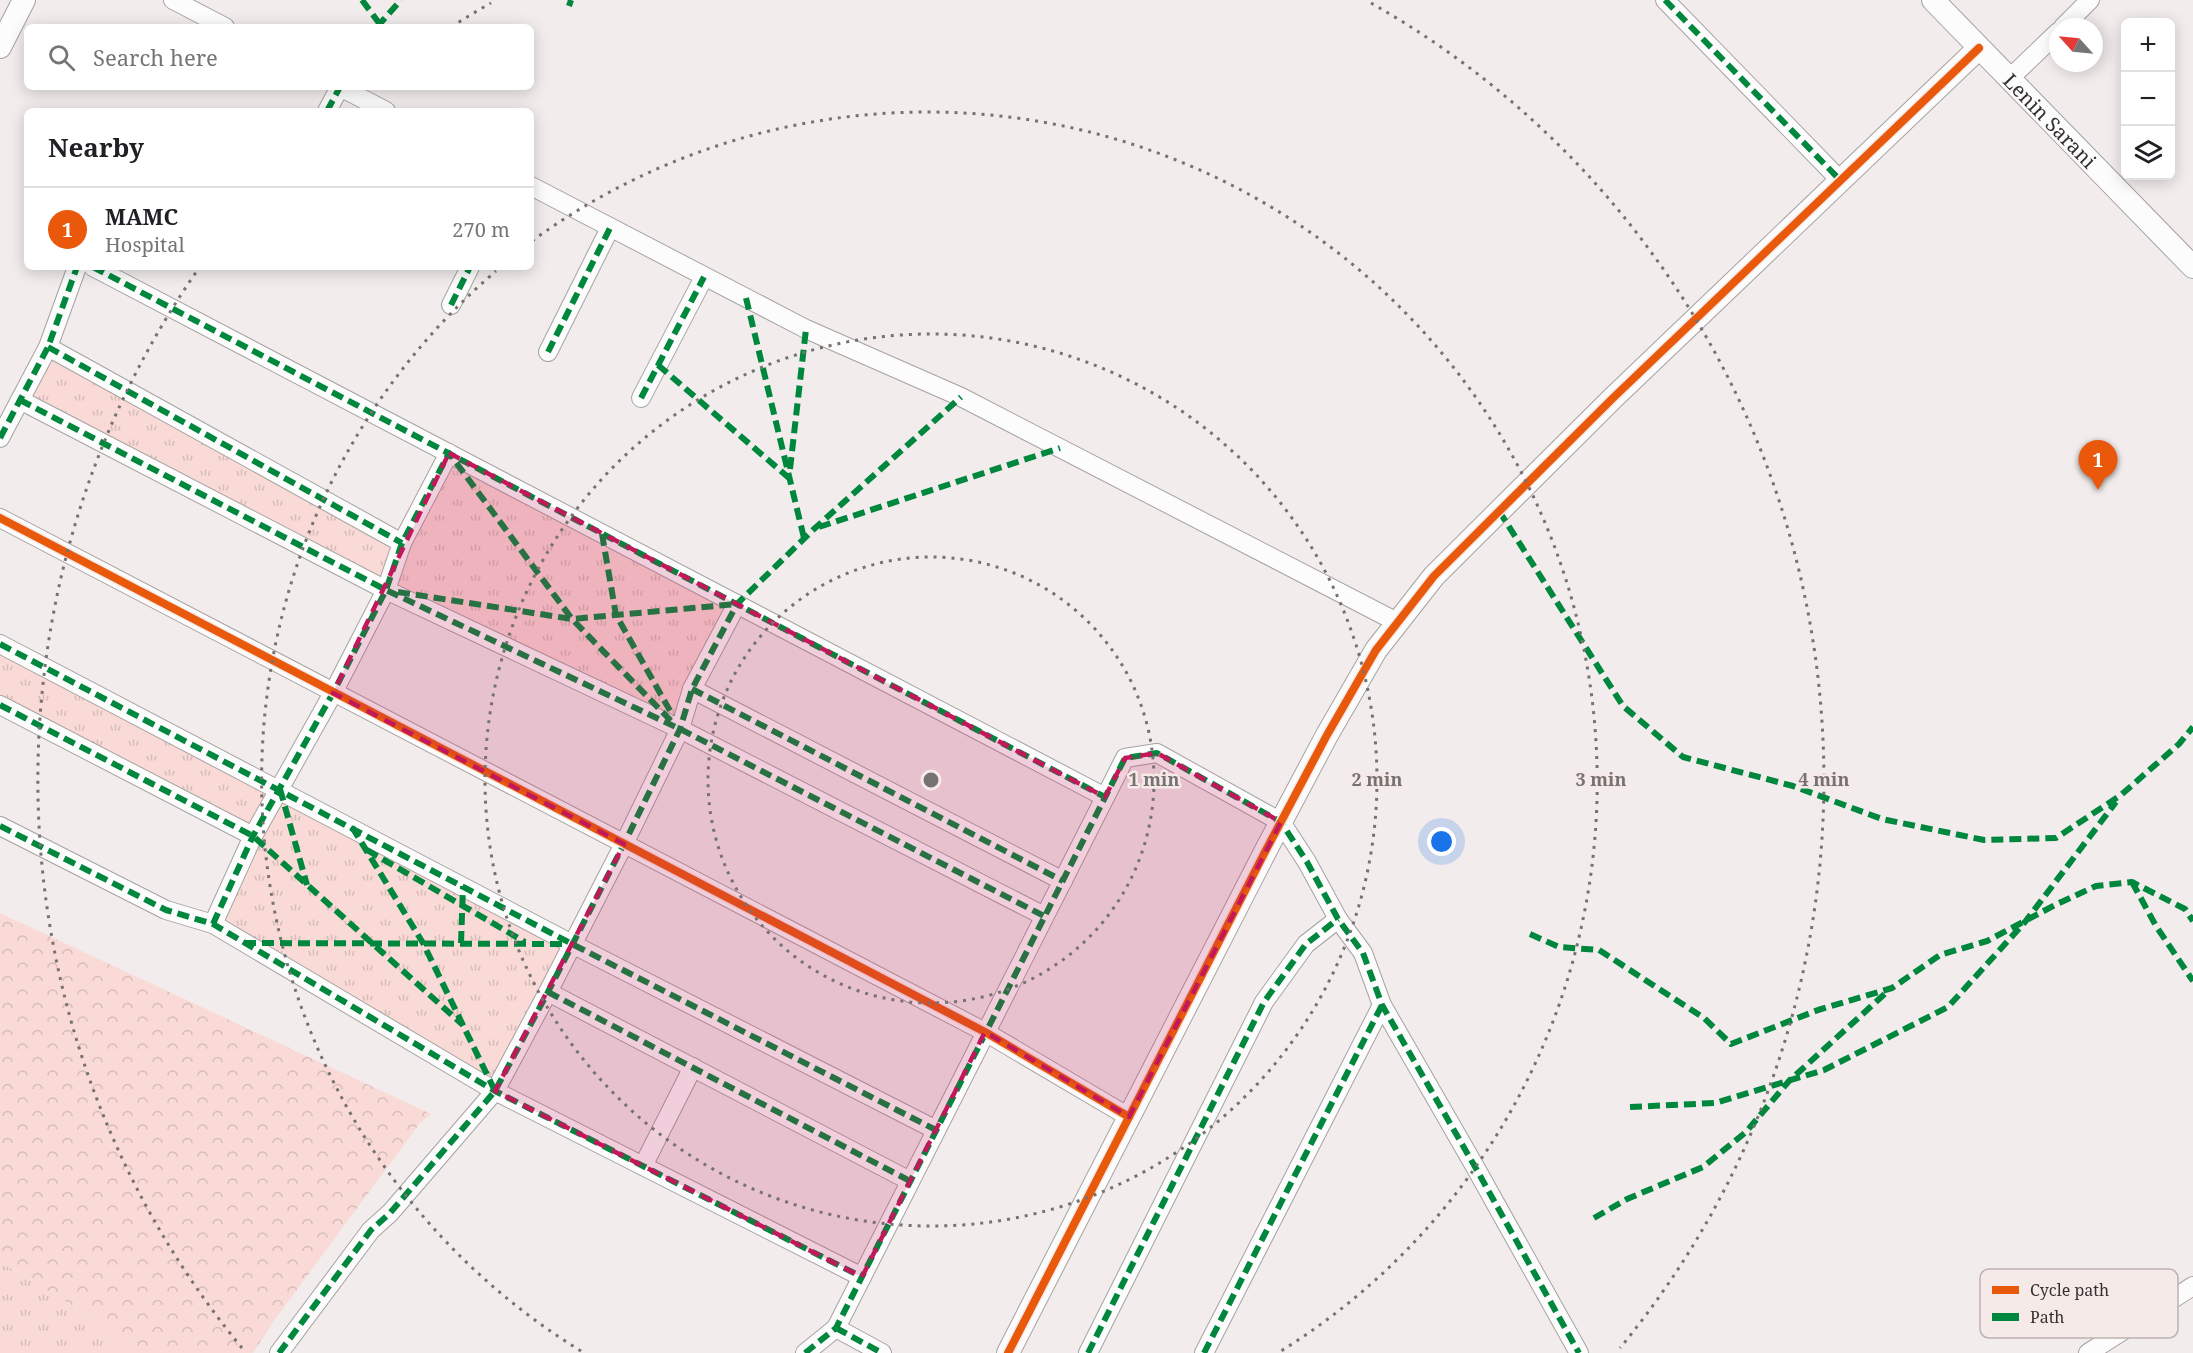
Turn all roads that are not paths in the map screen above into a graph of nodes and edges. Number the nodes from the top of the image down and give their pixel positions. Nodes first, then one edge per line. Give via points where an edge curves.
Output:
1 (24, 0) edge
2 (173, 0) edge
3 (1665, 0) edge
4 (1933, 0) edge
5 (2090, 0) edge
6 (2072, 18) edge
7 (219, 24) edge
8 (2049, 41) edge
9 (0, 46) edge
10 (1979, 48) junction
11 (2009, 79) junction
12 (338, 90) edge
13 (346, 90) edge
14 (329, 108) edge
15 (380, 108) edge
16 (1840, 180) junction
17 (534, 188) edge
18 (610, 228) junction
19 (2193, 267) edge
20 (76, 270) edge
21 (99, 270) edge
22 (468, 270) edge
23 (704, 276) junction
24 (451, 305) dead end
25 (48, 347) junction
26 (548, 352) dead end
27 (641, 398) dead end
28 (20, 400) junction
29 (0, 438) edge
30 (448, 453) junction
31 (0, 518) edge
32 (402, 543) junction
33 (386, 590) junction
34 (737, 604) junction
35 (1397, 622) junction
36 (0, 644) edge
37 (692, 689) junction
38 (333, 693) junction
39 (0, 705) edge
40 (680, 729) junction
41 (280, 789) junction
42 (1105, 797) junction
43 (1281, 822) junction
44 (0, 826) edge
45 (253, 836) junction
46 (624, 844) junction
47 (1063, 881) junction
48 (1044, 916) junction
49 (1338, 919) junction
50 (213, 924) junction
51 (572, 944) junction
52 (548, 992) junction
53 (1382, 1005) junction
54 (985, 1032) junction
55 (693, 1067) junction
56 (495, 1091) junction
57 (1129, 1117) junction
58 (936, 1130) junction
59 (643, 1166) junction
60 (910, 1181) junction
61 (862, 1278) junction
62 (2193, 1286) edge
63 (2178, 1296) edge
64 (836, 1328) junction
65 (2112, 1338) edge
66 (279, 1353) edge
67 (805, 1353) edge
68 (882, 1353) edge
69 (1008, 1353) edge
70 (1088, 1353) edge
71 (1204, 1353) edge
72 (1579, 1353) edge
73 (2088, 1353) edge

1 - 9 street
2 - 7 street
3 - 16 street
4 - 10 street, Lenin Sarani
5 - 6 street
8 - 11 street
10 - 11 street, Lenin Sarani
10 - 16 street
11 - 19 street, Lenin Sarani
12 - 14 street
13 - 15 street
16 - 35 street via 1434,576
17 - 18 street
18 - 23 street
18 - 26 street
20 - 25 street
21 - 30 street
22 - 24 street
23 - 27 street
23 - 35 street via 806,329 961,397
25 - 28 street
25 - 32 street
28 - 29 street
28 - 33 street
30 - 32 street
30 - 34 street
31 - 38 street
32 - 33 street
33 - 38 street
33 - 40 street
34 - 37 street
34 - 42 street
35 - 43 street via 1376,650
36 - 41 street
37 - 40 street
37 - 47 street
38 - 41 street
38 - 46 street
39 - 45 street
40 - 46 street
40 - 48 street
41 - 45 street
41 - 51 street
42 - 43 street via 1125,758 1157,753
42 - 47 street
43 - 49 street
43 - 57 street
44 - 50 street via 166,910
45 - 50 street
46 - 51 street
46 - 54 street
47 - 48 street
48 - 54 street
49 - 53 street via 1363,953
49 - 70 street via 1306,944 1264,1002
50 - 56 street
51 - 52 street
51 - 58 street
52 - 55 street
52 - 56 street
53 - 71 street
53 - 72 street
54 - 57 street
54 - 58 street
55 - 59 street
55 - 60 street
56 - 59 street
56 - 66 street via 371,1230
57 - 69 street
58 - 60 street
59 - 61 street
60 - 61 street
61 - 64 street
62 - 63 street
64 - 67 street
64 - 68 street
65 - 73 street

